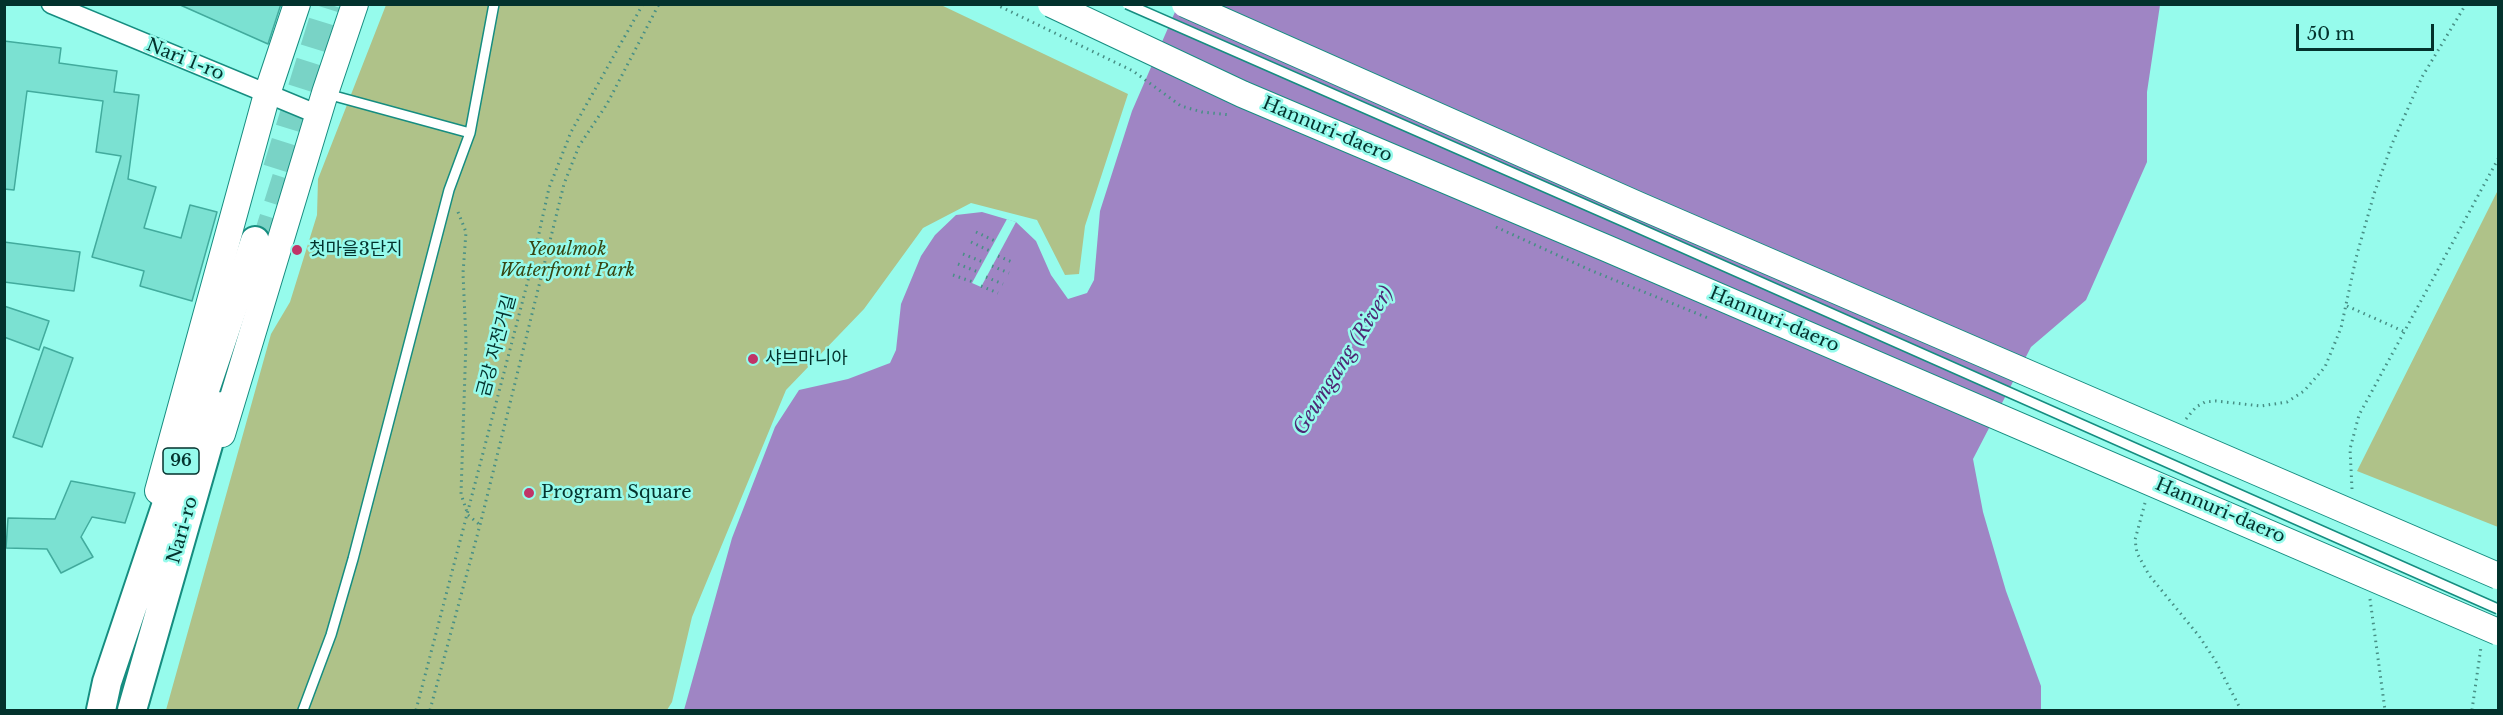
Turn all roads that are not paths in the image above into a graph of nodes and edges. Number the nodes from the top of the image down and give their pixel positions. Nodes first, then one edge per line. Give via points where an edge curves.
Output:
1 (51, 4) edge
2 (297, 4) edge
3 (355, 4) edge
4 (494, 4) edge
5 (1051, 4) edge
6 (1127, 4) edge
7 (1185, 4) edge
8 (267, 93) junction
9 (322, 104) junction
10 (470, 133) junction
11 (2499, 576) edge
12 (2499, 609) edge
13 (2499, 632) edge
14 (107, 682) junction
15 (134, 701) edge
16 (101, 711) edge
17 (303, 711) edge

1 - 8 street, Nari 1-ro
2 - 8 street
3 - 9 street
4 - 10 lane
5 - 13 street, Hannuri-daero, bridge via 1242,94
6 - 12 lane, bridge
7 - 11 street, bridge via 1648,209
8 - 9 street, Nari 1-ro
8 - 14 street
9 - 10 lane
9 - 15 street via 173,596
10 - 17 lane via 449,190 354,559
14 - 15 main road, Nari-ro / 96 via 260,243
14 - 16 main road, 96

